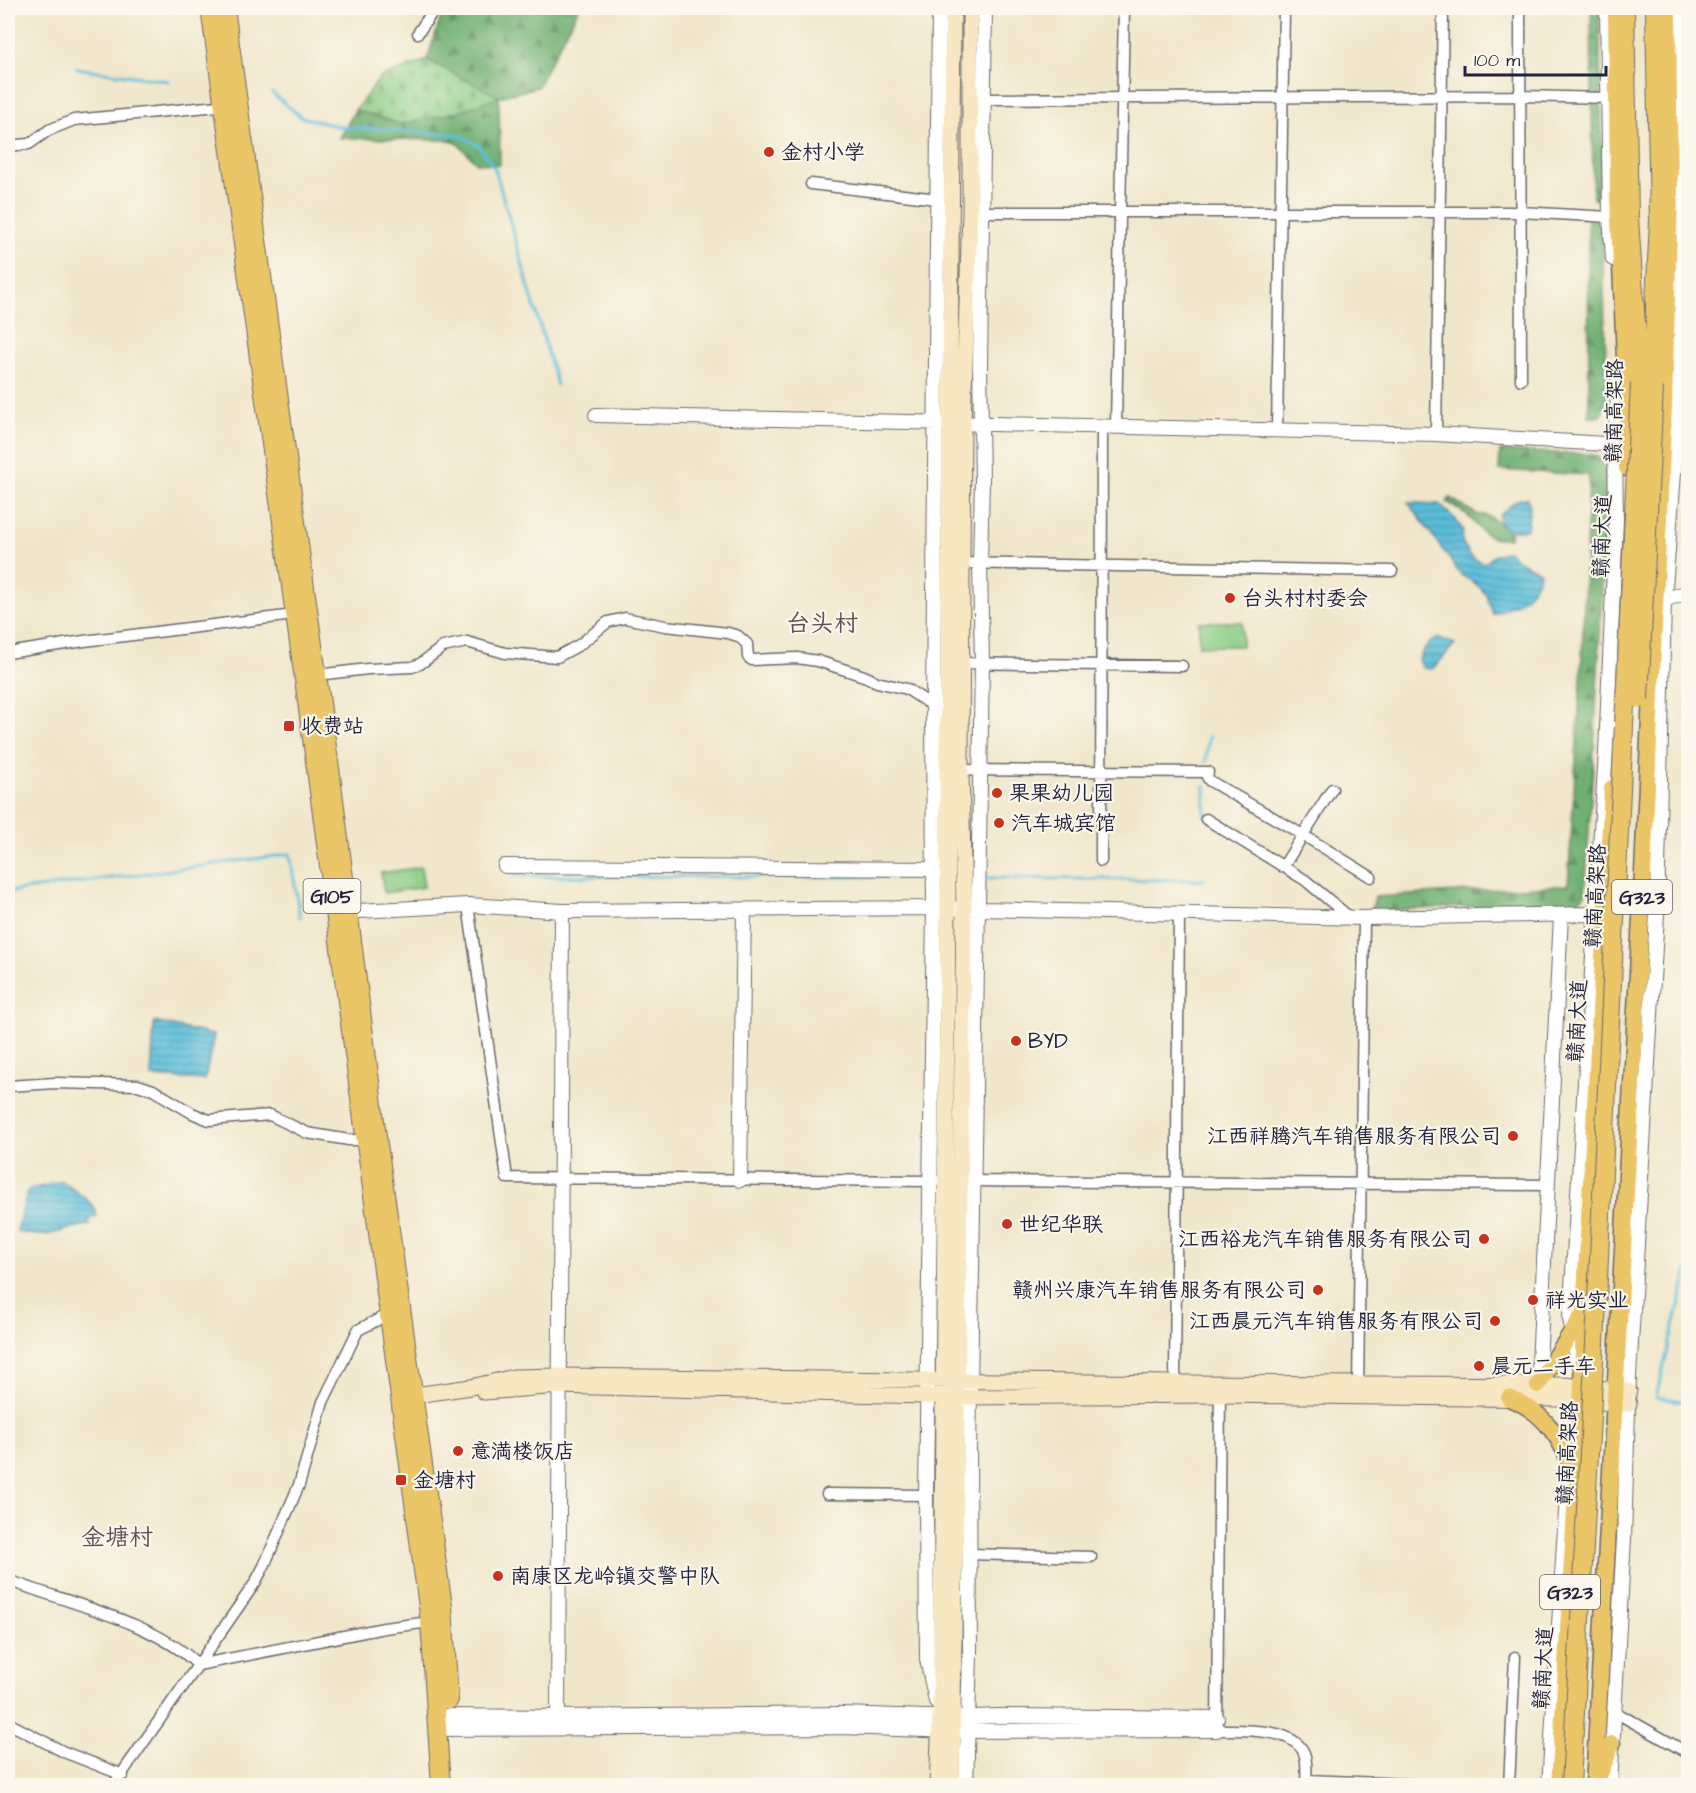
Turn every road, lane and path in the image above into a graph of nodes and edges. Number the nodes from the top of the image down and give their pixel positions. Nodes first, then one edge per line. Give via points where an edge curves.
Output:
1 (210, 8) edge
2 (225, 8) edge
3 (435, 8) edge
4 (939, 8) edge
5 (953, 8) edge
6 (970, 8) edge
7 (985, 8) edge
8 (1124, 8) edge
9 (1284, 8) edge
10 (1443, 8) edge
11 (1520, 8) edge
12 (1607, 8) edge
13 (1616, 8) edge
14 (1625, 8) edge
15 (1655, 8) edge
16 (1668, 8) edge
17 (1681, 8) edge
18 (418, 33) dead end
19 (1520, 96) junction
20 (1627, 96) junction
21 (1282, 97) junction
22 (1441, 97) junction
23 (1122, 98) junction
24 (1608, 98) junction
25 (984, 99) junction
26 (230, 104) junction
27 (8, 146) edge
28 (811, 184) dead end
29 (1618, 196) junction
30 (937, 199) junction
31 (977, 212) junction
32 (1120, 212) junction
33 (1281, 212) junction
34 (1440, 212) junction
35 (1520, 212) junction
36 (1610, 217) junction
37 (1659, 221) junction
38 (1667, 298) junction
39 (1521, 380) dead end
40 (1647, 386) junction
41 (1627, 404) junction
42 (1664, 406) junction
43 (596, 415) dead end
44 (950, 423) junction
45 (981, 424) junction
46 (1102, 426) junction
47 (1116, 427) junction
48 (1277, 430) junction
49 (1436, 434) junction
50 (1622, 445) junction
51 (1669, 447) junction
52 (1627, 498) junction
53 (1660, 498) junction
54 (949, 563) junction
55 (980, 564) junction
56 (1102, 566) junction
57 (1392, 571) dead end
58 (1689, 592) edge
59 (1664, 600) junction
60 (294, 615) junction
61 (8, 653) edge
62 (948, 663) junction
63 (982, 664) junction
64 (1102, 665) junction
65 (1182, 666) dead end
66 (317, 675) junction
67 (933, 706) junction
68 (947, 770) junction
69 (980, 771) junction
70 (1101, 771) junction
71 (1332, 789) dead end
72 (1206, 819) dead end
73 (1303, 835) junction
74 (1101, 861) dead end
75 (505, 866) dead end
76 (1283, 867) junction
77 (933, 869) junction
78 (1371, 877) dead end
79 (468, 905) junction
80 (941, 908) junction
81 (971, 909) junction
82 (744, 910) junction
83 (562, 911) junction
84 (341, 912) junction
85 (1179, 913) junction
86 (1595, 914) junction
87 (1561, 915) junction
88 (1348, 916) junction
89 (1364, 918) junction
90 (8, 1086) edge
91 (364, 1140) junction
92 (560, 1179) junction
93 (740, 1180) junction
94 (952, 1181) junction
95 (1177, 1183) junction
96 (1360, 1184) junction
97 (1548, 1185) junction
98 (1576, 1231) junction
99 (1588, 1262) junction
100 (1584, 1312) junction
101 (388, 1314) junction
102 (1572, 1333) junction
103 (935, 1379) junction
104 (964, 1380) junction
105 (559, 1381) junction
106 (1175, 1383) junction
107 (1538, 1385) junction
108 (1220, 1389) junction
109 (1358, 1390) junction
110 (1582, 1393) junction
111 (935, 1396) junction
112 (964, 1397) junction
113 (1622, 1397) junction
114 (1509, 1398) junction
115 (407, 1399) junction
116 (1569, 1461) junction
117 (827, 1494) dead end
118 (926, 1495) junction
119 (1574, 1499) junction
120 (969, 1554) junction
121 (1091, 1557) dead end
122 (8, 1580) edge
123 (430, 1622) junction
124 (1515, 1657) dead end
125 (198, 1665) junction
126 (1615, 1712) junction
127 (558, 1717) junction
128 (444, 1722) junction
129 (8, 1723) edge
130 (954, 1724) junction
131 (1217, 1724) junction
132 (1612, 1744) junction
133 (1551, 1748) junction
134 (1689, 1753) edge
135 (123, 1774) junction
136 (1306, 1783) edge
137 (113, 1785) edge
138 (441, 1785) edge
139 (453, 1785) edge
140 (937, 1785) edge
141 (952, 1785) edge
142 (966, 1785) edge
143 (1457, 1785) edge
144 (1509, 1785) edge
145 (1549, 1785) edge
146 (1558, 1785) edge
147 (1571, 1785) edge
148 (1583, 1785) edge
149 (1595, 1785) edge
150 (1610, 1785) edge

1 - 26 highway, G105
2 - 26 highway, G105
3 - 18 street
4 - 30 street
5 - 44 main road
6 - 31 main road
7 - 25 street
8 - 23 street
9 - 21 street
10 - 22 street
11 - 19 street
12 - 24 street
13 - 29 main road, 赣南大道 / G323
14 - 20 highway, 赣南高架路
15 - 37 highway, 赣南高架路
16 - 38 main road, G323
17 - 51 street
19 - 22 street
19 - 24 street
19 - 35 street
20 - 29 highway
20 - 40 highway, 赣南高架路 via 1629,218
21 - 22 street
21 - 23 street
21 - 33 street
22 - 34 street
23 - 25 street
23 - 32 street
24 - 36 street
25 - 31 street
26 - 27 street via 74,120 29,144
26 - 60 highway, G105
26 - 66 highway, G105
28 - 30 street
29 - 41 main road, 赣南大道 / G323
30 - 44 street
31 - 32 street
31 - 44 main road
31 - 45 street
32 - 33 street
32 - 47 street
33 - 34 street
33 - 48 street
34 - 35 street
34 - 49 street
35 - 36 street
35 - 39 street
36 - 50 street
37 - 38 highway
37 - 40 highway, 赣南高架路
38 - 42 main road, G323
40 - 147 highway, 赣南高架路, bridge
40 - 148 highway, 赣南高架路, bridge
41 - 42 main road
41 - 50 main road, 赣南大道 / G323
42 - 51 main road, G323
43 - 44 street
44 - 45 street
44 - 54 main road
44 - 54 street
45 - 46 street
45 - 55 street
46 - 47 street
46 - 56 street
47 - 48 street
48 - 49 street
49 - 50 street
50 - 51 street
50 - 52 main road, 赣南大道 / G323
50 - 86 street
51 - 53 main road, G323
51 - 59 street
52 - 53 main road
52 - 99 main road, 赣南大道 / G323
53 - 113 main road, G323
54 - 55 street
54 - 62 main road
54 - 62 street
55 - 56 street
55 - 63 street
56 - 57 street
56 - 64 street
58 - 59 street
59 - 113 street via 1657,914
60 - 61 street
60 - 84 highway, G105
62 - 63 street
62 - 67 street
62 - 68 main road
63 - 64 street
63 - 69 street
64 - 65 street
64 - 70 street
66 - 67 street via 412,667 443,648 467,642 505,653 557,657 608,622 625,618 728,633 744,640 752,660 818,661 906,689
66 - 84 highway, G105
67 - 68 street
68 - 69 street
68 - 77 street
68 - 80 main road
68 - 81 main road
69 - 70 street
69 - 81 street
70 - 73 street via 1208,772 1210,781
70 - 74 street
71 - 73 street
72 - 76 street
73 - 76 street
73 - 78 street
75 - 77 street
76 - 88 street
77 - 80 street
79 - 83 street
79 - 84 street
79 - 92 street via 507,1178
80 - 81 street
80 - 82 street
80 - 94 main road
81 - 85 street
81 - 94 main road
82 - 83 street
82 - 93 street
83 - 92 street
84 - 91 highway, G105
84 - 115 highway, G105 via 377,1137
85 - 88 street
85 - 95 street
86 - 87 street
86 - 98 street
87 - 89 street
87 - 97 street
88 - 89 street
89 - 96 street
90 - 91 street via 138,1084 202,1118 270,1115 307,1133
91 - 101 highway, G105
92 - 93 street
92 - 105 street
93 - 94 street
94 - 95 street
94 - 103 main road
94 - 104 main road
95 - 96 street
95 - 106 street
96 - 97 street
96 - 109 street
97 - 107 street
98 - 99 main road
98 - 102 street
99 - 100 main road, 赣南大道 / G323
100 - 102 main road
100 - 110 main road, 赣南大道 / G323
101 - 115 highway, G105
101 - 125 street via 358,1330 323,1402 299,1485 264,1566
102 - 107 main road
102 - 110 street
103 - 104 main road
103 - 105 main road
103 - 111 main road
104 - 106 main road
104 - 112 main road
105 - 111 main road
105 - 115 main road
105 - 127 street
106 - 108 main road
107 - 109 main road
107 - 110 main road
108 - 109 main road
108 - 112 main road
108 - 131 street
109 - 114 main road
110 - 113 main road
110 - 114 main road
110 - 116 street
110 - 119 main road, 赣南大道 / G323
111 - 112 main road
111 - 118 street
111 - 130 main road
112 - 120 street
112 - 130 main road
113 - 126 street via 1624,1538
113 - 149 main road, G323
114 - 116 main road via 1520,1402 1549,1426
115 - 123 highway, G105
115 - 128 highway, G105 via 443,1607
116 - 119 main road
116 - 133 street
117 - 118 street
118 - 130 street via 927,1659
119 - 146 main road, 赣南大道 / G323
120 - 121 street
120 - 130 street via 970,1654
122 - 125 street via 147,1630
123 - 125 street
123 - 128 highway, G105
124 - 144 street
125 - 135 street
126 - 132 street
126 - 134 street
127 - 128 street
127 - 130 street via 842,1714
128 - 130 street via 842,1727
128 - 138 highway, G105
128 - 139 highway, G105
129 - 135 street via 64,1752
130 - 131 street
130 - 140 main road
130 - 141 main road
130 - 142 street
131 - 136 street via 1288,1737 1303,1750
132 - 149 main road
132 - 150 street
133 - 145 street
133 - 146 main road
135 - 137 street
136 - 143 street

